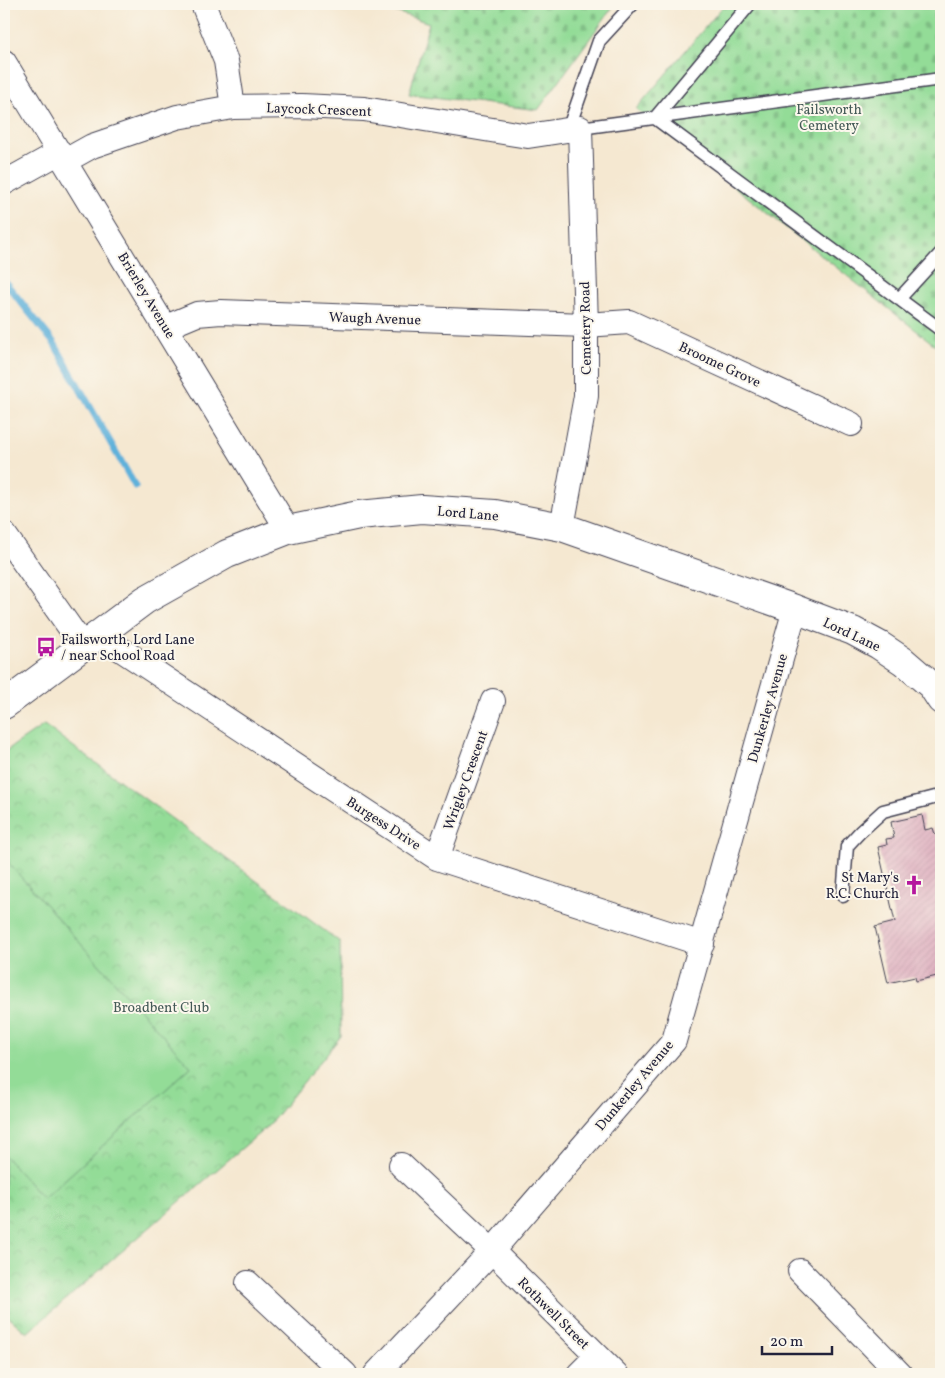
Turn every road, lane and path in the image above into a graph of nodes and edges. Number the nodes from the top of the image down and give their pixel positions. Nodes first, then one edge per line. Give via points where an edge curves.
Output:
1 (203, 4) edge
2 (633, 4) edge
3 (750, 4) edge
4 (4, 62) edge
5 (941, 80) edge
6 (233, 107) junction
7 (655, 118) junction
8 (574, 129) junction
9 (62, 156) junction
10 (4, 183) edge
11 (941, 253) edge
12 (899, 299) junction
13 (586, 325) junction
14 (166, 327) junction
15 (941, 330) edge
16 (851, 424) dead end
17 (562, 527) junction
18 (288, 530) junction
19 (4, 534) edge
20 (795, 609) junction
21 (91, 641) junction
22 (938, 687) edge
23 (493, 701) dead end
24 (4, 705) edge
25 (941, 796) edge
26 (437, 858) junction
27 (843, 896) dead end
28 (702, 944) junction
29 (402, 1165) dead end
30 (492, 1251) junction
31 (800, 1271) dead end
32 (248, 1283) dead end
33 (597, 1356) junction
34 (345, 1374) edge
35 (376, 1374) edge
36 (579, 1374) edge
37 (616, 1374) edge
38 (900, 1374) edge

1 - 6 street via 226,61
2 - 8 lane via 599,41
3 - 7 lane
4 - 9 street, Brierley Avenue
5 - 7 lane
6 - 8 street, Laycock Crescent via 364,109 528,136
6 - 9 street, Laycock Crescent via 177,117
7 - 8 lane
7 - 12 lane
8 - 13 street, Cemetery Road
9 - 10 street, Laycock Crescent
9 - 14 street, Brierley Avenue
11 - 12 lane
12 - 15 lane
13 - 14 street, Waugh Avenue via 221,312 196,314
13 - 16 street, Broome Grove via 629,322
13 - 17 street, Cemetery Road via 586,396
14 - 18 street, Brierley Avenue
17 - 18 street, Lord Lane via 495,514 422,509 359,515
17 - 20 street, Lord Lane
18 - 21 street, Lord Lane via 227,554 145,600
19 - 21 street
20 - 22 street, Lord Lane via 879,645
20 - 28 street, Dunkerley Avenue
21 - 24 street, Lord Lane
21 - 26 street, Burgess Drive
23 - 26 street, Wrigley Crescent
25 - 27 lane via 882,811 860,832 847,846
26 - 28 street, Burgess Drive
28 - 30 street, Dunkerley Avenue via 674,1041
29 - 30 street, Rothwell Street
30 - 33 street, Rothwell Street
30 - 35 street, Dunkerley Avenue
31 - 38 street
32 - 34 street
33 - 36 street
33 - 37 street, Rothwell Street

